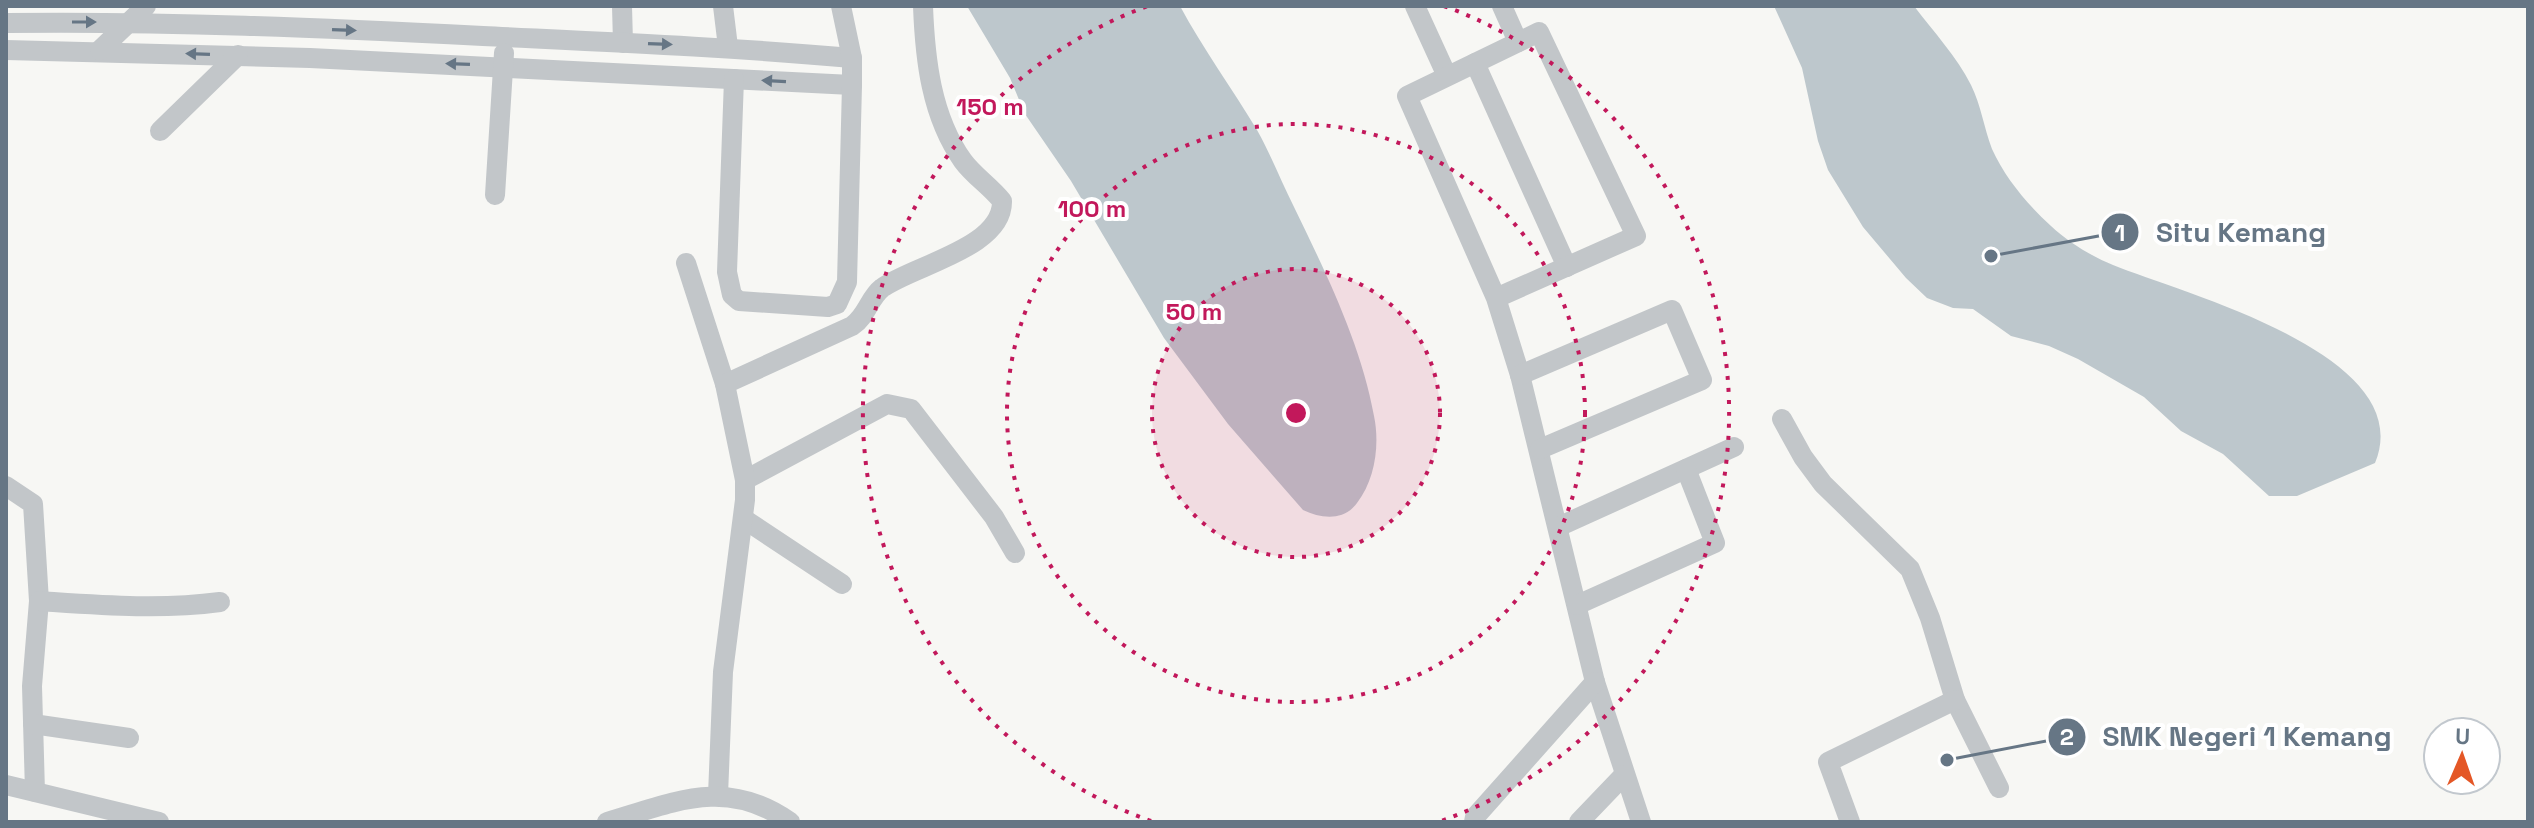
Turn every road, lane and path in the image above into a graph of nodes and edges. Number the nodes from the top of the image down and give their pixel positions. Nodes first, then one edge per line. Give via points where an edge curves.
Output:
1 (146, 6) edge
2 (622, 6) edge
3 (723, 6) edge
4 (841, 6) edge
5 (923, 6) edge
6 (1415, 6) edge
7 (1502, 6) edge
8 (6, 23) edge
9 (129, 23) junction
10 (506, 37) junction
11 (1518, 42) junction
12 (623, 43) junction
13 (728, 47) junction
14 (6, 50) edge
15 (100, 50) junction
16 (238, 55) junction
17 (852, 58) junction
18 (1475, 63) junction
19 (502, 66) junction
20 (1447, 76) junction
21 (734, 79) junction
22 (852, 85) junction
23 (160, 131) dead end
24 (495, 195) dead end
25 (686, 263) dead end
26 (1567, 267) junction
27 (1496, 298) junction
28 (1520, 375) junction
29 (725, 384) junction
30 (1782, 419) dead end
31 (1734, 447) dead end
32 (1540, 449) junction
33 (1686, 469) junction
34 (745, 480) junction
35 (6, 486) edge
36 (744, 519) junction
37 (1558, 527) junction
38 (1015, 553) dead end
39 (842, 584) dead end
40 (39, 601) junction
41 (220, 602) dead end
42 (1577, 605) junction
43 (1595, 682) junction
44 (1955, 700) junction
45 (33, 724) junction
46 (129, 738) dead end
47 (1624, 775) junction
48 (6, 785) edge
49 (1999, 788) dead end
50 (35, 792) junction
51 (718, 795) junction
52 (159, 822) edge
53 (607, 822) edge
54 (790, 822) edge
55 (1474, 822) edge
56 (1579, 822) edge
57 (1641, 822) edge
58 (1850, 822) edge

1 - 9 street
2 - 12 street
3 - 13 street
4 - 17 street
5 - 29 street via 924,50 942,122 963,161 1002,201 997,223 964,247 882,288 865,317 852,326
6 - 20 street
7 - 11 street
8 -> 9 street
9 -> 10 street
9 - 15 street
10 - 12 street
10 - 19 street
11 - 18 street
11 - 26 street via 1539,32 1636,236
12 -> 13 street
13 - 17 street
14 - 15 street
16 -> 15 street
19 -> 16 street
16 - 23 street
17 - 22 street
18 - 20 street
18 - 26 street
19 - 21 street
19 - 24 street
20 - 27 street via 1407,96
22 -> 21 street
21 - 22 street via 727,272 732,295 739,301 828,307 843,297 847,282
25 - 29 street
26 - 27 street
27 - 28 street
28 - 32 street
28 - 32 street via 1672,310 1702,380
29 - 34 street
30 - 44 street via 1823,484 1910,569
31 - 33 street
32 - 37 street
33 - 37 street
33 - 42 street via 1715,543
34 - 36 street
34 - 38 street via 887,404 899,403 911,409 994,517
35 - 40 street via 35,508
36 - 39 street
36 - 51 street via 723,672
37 - 42 street
40 - 41 street via 176,608
40 - 45 street
42 - 43 street
43 - 47 street
43 - 55 street
44 - 49 street
44 - 58 street via 1828,762
45 - 46 street
45 - 50 street
47 - 56 street
47 - 57 street
48 - 50 street
50 - 52 street
51 - 53 street via 676,801
51 - 54 street via 744,798

